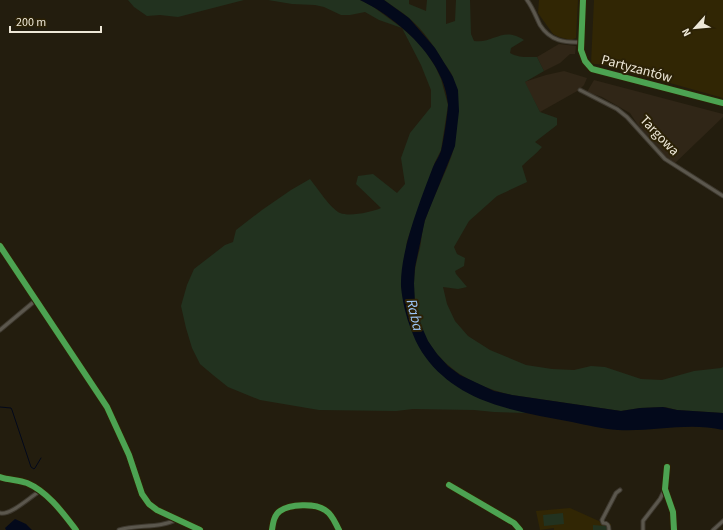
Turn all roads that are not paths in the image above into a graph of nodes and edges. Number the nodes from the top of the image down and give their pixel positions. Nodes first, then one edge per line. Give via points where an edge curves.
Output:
1 (527, 0) edge
2 (583, 0) edge
3 (582, 42) junction
4 (580, 90) dead end
5 (723, 103) edge
6 (723, 196) edge
7 (0, 246) edge
8 (36, 300) junction
9 (0, 330) edge
10 (667, 467) dead end
11 (0, 477) edge
12 (450, 485) dead end
13 (665, 489) junction
14 (620, 490) dead end
15 (40, 491) junction
16 (0, 513) edge
17 (177, 519) junction
18 (723, 521) edge
19 (149, 525) junction
20 (76, 530) edge
21 (119, 530) edge
22 (150, 530) edge
23 (200, 530) edge
24 (272, 530) edge
25 (339, 530) edge
26 (520, 530) edge
27 (609, 530) edge
28 (644, 530) edge
29 (674, 530) edge
30 (713, 530) edge

1 - 3 street via 541,27 548,34 562,42
2 - 3 street, Partyzantów
3 - 5 street, Partyzantów via 585,61 592,69
4 - 6 street, Targowa via 622,113 665,159
7 - 8 street
8 - 9 street
8 - 17 street via 107,407 129,455 145,499 157,510
10 - 13 street
11 - 15 street via 27,483
12 - 26 street via 514,523
13 - 28 street via 643,521
13 - 29 street via 673,512
14 - 27 street via 602,520 609,525
15 - 16 street via 12,511
15 - 20 street
17 - 19 street
17 - 23 street
18 - 30 street
19 - 21 street
19 - 22 street
24 - 25 street via 273,520 279,511 294,505 325,509 333,517

